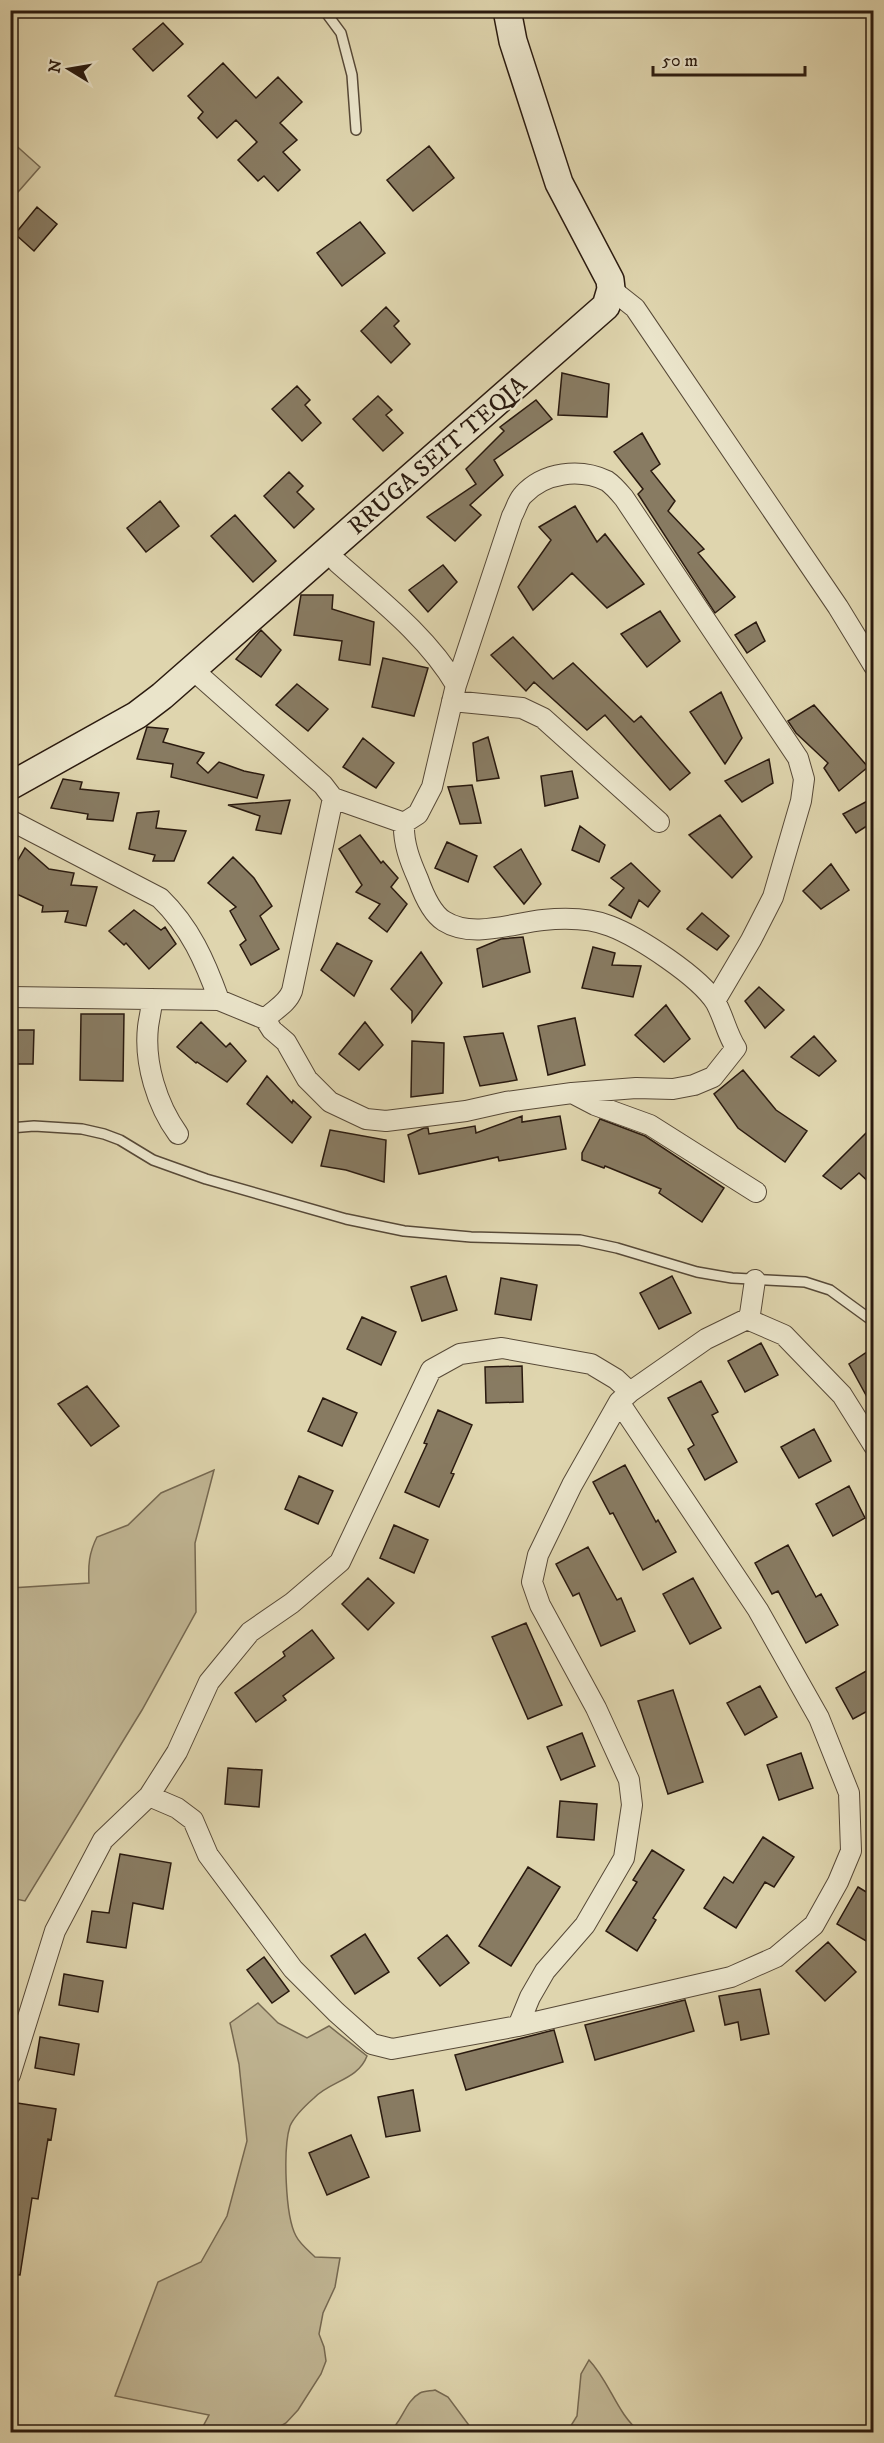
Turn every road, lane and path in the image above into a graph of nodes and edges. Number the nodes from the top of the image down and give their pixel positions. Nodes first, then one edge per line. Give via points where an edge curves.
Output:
1 (324, 10) edge
2 (507, 10) edge
3 (356, 130) dead end
4 (611, 289) junction
5 (338, 563) dead end
6 (873, 666) edge
7 (192, 669) junction
8 (454, 693) junction
9 (10, 786) edge
10 (333, 798) junction
11 (10, 820) edge
12 (659, 822) dead end
13 (404, 823) junction
14 (10, 997) edge
15 (152, 999) junction
16 (219, 1000) junction
17 (715, 1001) junction
18 (265, 1018) junction
19 (572, 1093) junction
20 (10, 1128) edge
21 (178, 1134) dead end
22 (756, 1192) dead end
23 (755, 1280) junction
24 (747, 1319) junction
25 (873, 1322) edge
26 (625, 1397) junction
27 (873, 1446) edge
28 (149, 1796) junction
29 (518, 2026) junction
30 (10, 2074) edge

1 - 3 lane via 341,33 352,75
2 - 4 main road via 513,41 559,183
4 - 6 street via 635,308 838,607
4 - 7 main road, RRUGA SEIT TEQJA via 600,313
5 - 8 street via 442,661
7 - 9 main road, RRUGA SEIT TEQJA via 136,715
7 - 10 street
8 - 12 street via 522,708 543,718
8 - 13 street via 432,787 418,814
8 - 17 street via 522,495 561,473 608,482 624,498 798,758 804,779 773,897
10 - 13 street
10 - 18 street via 292,991 288,1002
11 - 16 street via 160,898 192,938
13 - 17 street via 403,837 422,890 444,921 467,929 564,919 609,925 672,963
14 - 15 street
15 - 16 street
15 - 21 street via 149,1062 167,1119
16 - 18 street
17 - 19 street via 736,1048 713,1077 673,1089
18 - 19 street via 286,1042 308,1079 330,1102 366,1119 423,1117
19 - 22 street via 650,1125
20 - 23 lane via 82,1129 104,1134 153,1160 198,1176 346,1220 471,1237 580,1240 698,1272
23 - 24 street
23 - 25 lane via 805,1282 830,1290
24 - 26 street via 706,1339
24 - 27 street via 784,1335 842,1395
26 - 28 street via 616,1379 591,1364 502,1348 460,1354 431,1370 340,1562 250,1632 209,1682 177,1752
26 - 29 street via 572,1485 538,1555 532,1582 629,1780 632,1805 626,1847 624,1858 585,1925 545,1971
26 - 29 street via 758,1610 819,1718 849,1793 851,1851 814,1925 776,1958 731,1977
28 - 29 street via 193,1820 208,1855 293,1969 372,2044 392,2049
28 - 30 street via 102,1840 55,1931

